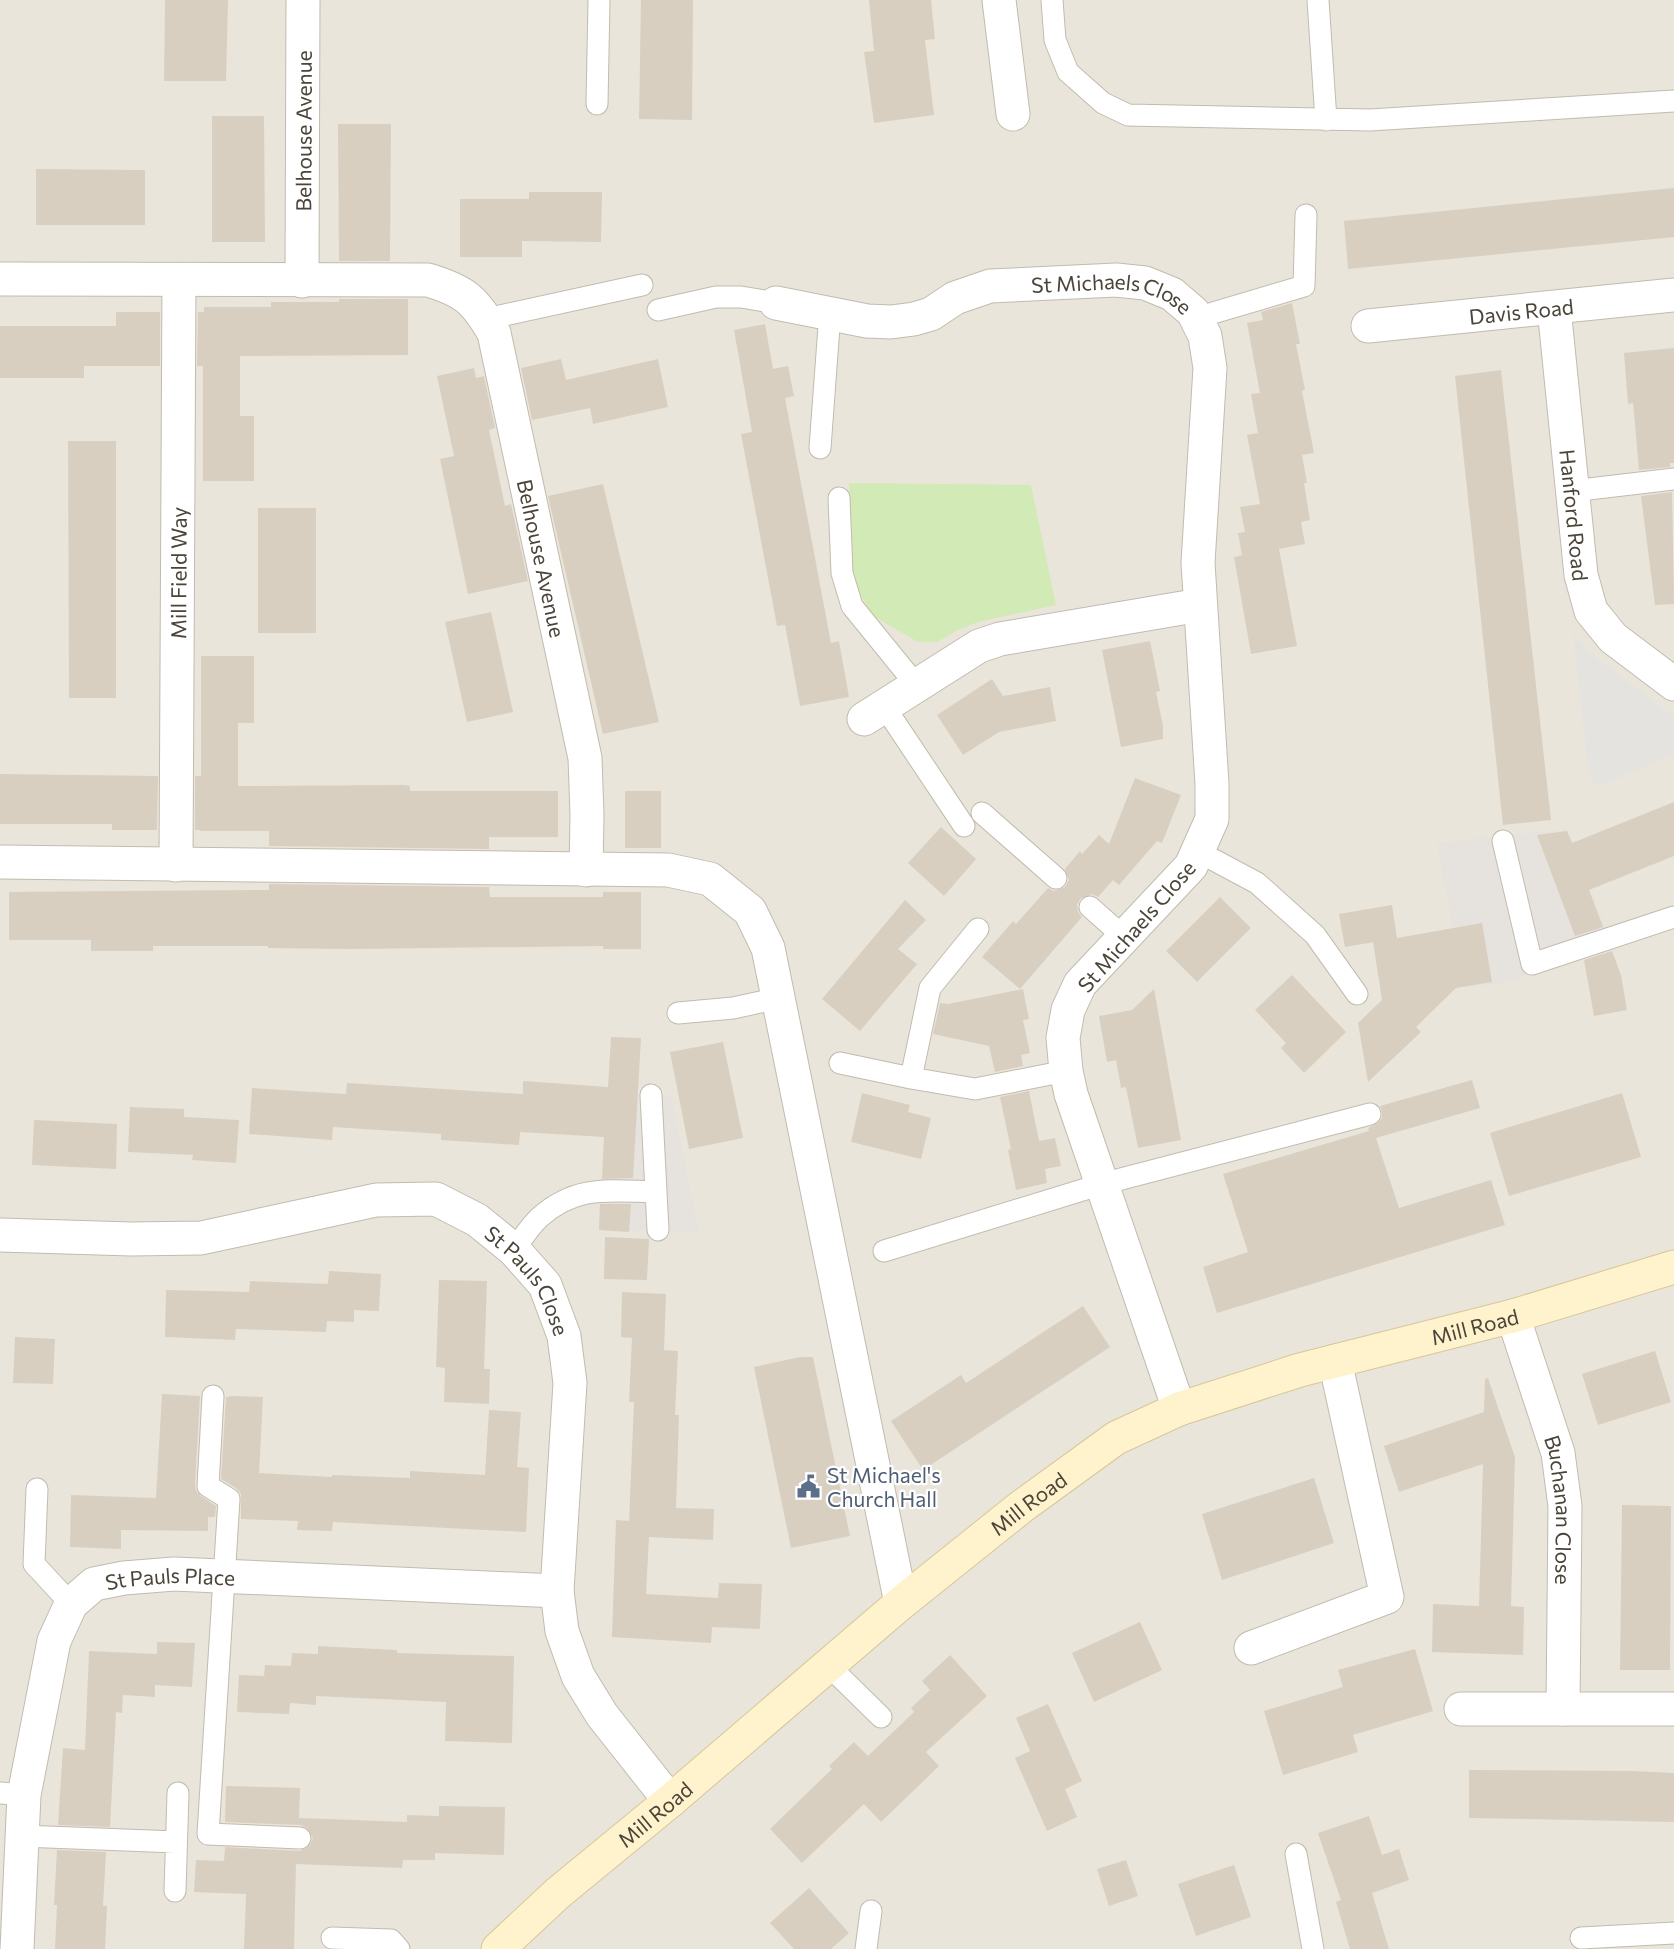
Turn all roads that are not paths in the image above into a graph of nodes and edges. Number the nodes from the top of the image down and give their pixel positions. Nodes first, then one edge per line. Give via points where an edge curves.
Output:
1 (303, 0) edge
2 (599, 0) edge
3 (999, 0) edge
4 (1052, 0) edge
5 (1318, 0) edge
6 (1674, 101) edge
7 (597, 104) dead end
8 (1013, 114) dead end
9 (1326, 120) junction
10 (1306, 215) dead end
11 (0, 279) edge
12 (178, 280) junction
13 (302, 281) junction
14 (642, 285) dead end
15 (1674, 295) edge
16 (776, 303) joint
17 (1554, 308) junction
18 (658, 310) dead end
19 (830, 314) junction
20 (1196, 318) junction
21 (486, 319) junction
22 (1368, 326) dead end
23 (819, 448) dead end
24 (1674, 479) edge
25 (1572, 491) junction
26 (839, 498) dead end
27 (1200, 605) junction
28 (1674, 684) edge
29 (917, 686) junction
30 (874, 713) joint
31 (982, 813) dead end
32 (964, 826) dead end
33 (1503, 841) dead end
34 (1199, 852) junction
35 (0, 862) edge
36 (176, 865) junction
37 (586, 870) junction
38 (1056, 878) dead end
39 (1090, 907) dead end
40 (1674, 917) edge
41 (978, 929) dead end
42 (1125, 938) junction
43 (1357, 994) dead end
44 (778, 998) junction
45 (678, 1013) dead end
46 (840, 1063) dead end
47 (1066, 1071) junction
48 (911, 1078) junction
49 (651, 1095) dead end
50 (1370, 1113) dead end
51 (1102, 1184) junction
52 (656, 1192) junction
53 (658, 1230) dead end
54 (0, 1235) edge
55 (514, 1250) junction
56 (884, 1251) dead end
57 (1674, 1267) edge
58 (1513, 1316) junction
59 (1335, 1361) junction
60 (213, 1396) dead end
61 (1179, 1409) junction
62 (37, 1489) dead end
63 (225, 1577) junction
64 (557, 1591) junction
65 (901, 1603) junction
66 (71, 1604) junction
67 (1251, 1648) dead end
68 (828, 1665) junction
69 (1461, 1709) dead end
70 (1563, 1709) junction
71 (1674, 1709) edge
72 (881, 1717) dead end
73 (178, 1793) dead end
74 (12, 1794) edge
75 (670, 1802) junction
76 (22, 1836) junction
77 (300, 1838) dead end
78 (176, 1842) junction
79 (1296, 1854) dead end
80 (175, 1891) dead end
81 (871, 1911) dead end
82 (1674, 1933) edge
83 (332, 1938) dead end
84 (1581, 1938) dead end
85 (17, 1949) edge
86 (399, 1949) edge
87 (498, 1949) edge
88 (866, 1949) edge
89 (1313, 1949) edge

1 - 13 street, Belhouse Avenue
2 - 7 lane
3 - 8 street
4 - 9 lane via 1055,40 1068,72 1103,104 1128,115
5 - 9 lane
6 - 9 lane
10 - 20 lane via 1304,286
11 - 12 street
12 - 13 street
12 - 36 street, Mill Field Way
13 - 21 street, Belhouse Avenue via 428,280 455,288 474,302
14 - 21 lane
15 - 17 street, Davis Road
16 - 18 lane via 716,297
16 - 19 street, St Michaels Close
17 - 22 street, Davis Road
17 - 25 street, Hanford Road
19 - 20 street, St Michaels Close via 891,322 931,314 955,298 990,286 1116,280 1145,283 1172,294
19 - 23 lane
20 - 27 street, St Michaels Close via 1205,336 1210,368 1198,563
21 - 37 street, Belhouse Avenue via 494,333 585,758
24 - 25 lane
25 - 28 street, Hanford Road via 1581,575 1591,611 1613,638
26 - 29 lane via 842,573 852,606
27 - 29 street via 1000,639 979,646
27 - 34 street, St Michaels Close via 1212,819
29 - 30 street
30 - 32 lane
31 - 38 lane
33 - 40 lane via 1532,964
34 - 42 street, St Michaels Close via 1191,866
34 - 43 lane via 1257,883 1315,934
35 - 36 street
36 - 37 street
37 - 44 street via 668,870 711,879 750,911 768,948
39 - 42 lane
41 - 48 lane via 930,988
42 - 47 street, St Michaels Close via 1080,984 1068,1010 1063,1038
44 - 45 lane via 733,1008
44 - 65 street
46 - 48 lane
47 - 48 lane via 975,1089
47 - 51 street, St Michaels Close
49 - 52 lane
50 - 51 lane
51 - 56 lane
51 - 61 street, St Michaels Close
52 - 53 lane
52 - 55 lane via 590,1191 564,1199 539,1217
54 - 55 street, St Pauls Close via 201,1238 376,1200 436,1199 477,1220
55 - 64 street, St Pauls Close via 545,1285 564,1336 570,1383
57 - 58 street, Mill Road
58 - 59 street, Mill Road
58 - 70 street, Buchanan Close via 1558,1453 1564,1495
59 - 61 street, Mill Road
59 - 67 street via 1387,1597
60 - 63 lane via 208,1486 229,1499
61 - 65 street, Mill Road via 1116,1438 1021,1507
62 - 66 lane via 34,1564
63 - 64 street, St Pauls Place
63 - 66 street, St Pauls Place via 124,1578 94,1584
63 - 77 lane via 208,1834
64 - 75 street, St Pauls Close via 562,1631 578,1676 602,1715
65 - 68 street, Mill Road
66 - 74 street, St Pauls Place via 54,1641
68 - 72 lane
68 - 75 street, Mill Road
69 - 70 street
70 - 71 street
73 - 78 lane
74 - 76 street, St Pauls Place
75 - 87 street, Mill Road via 558,1893
76 - 78 lane
76 - 85 street, St Pauls Place
78 - 80 lane
79 - 89 lane
81 - 88 lane
82 - 84 lane
83 - 86 lane via 391,1940

